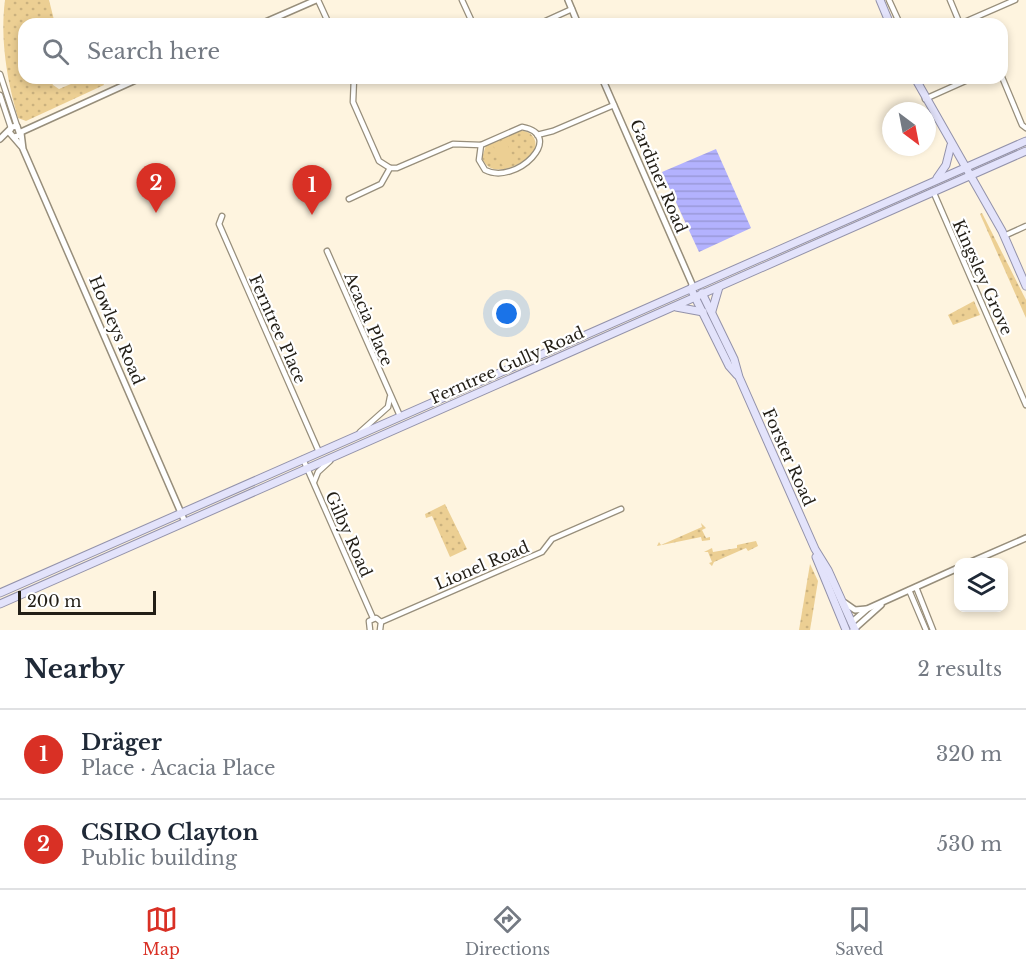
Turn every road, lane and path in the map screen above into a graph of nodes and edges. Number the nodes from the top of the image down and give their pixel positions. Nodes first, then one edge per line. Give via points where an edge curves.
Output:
1 (317, 0) edge
2 (462, 0) edge
3 (568, 0) edge
4 (880, 0) edge
5 (889, 0) edge
6 (950, 0) edge
7 (1015, 0) edge
8 (572, 9) junction
9 (275, 18) edge
10 (326, 18) edge
11 (470, 18) edge
12 (552, 18) edge
13 (576, 18) edge
14 (888, 18) edge
15 (897, 18) edge
16 (958, 18) edge
17 (974, 18) edge
18 (0, 74) edge
19 (1, 84) edge
20 (126, 84) edge
21 (354, 84) edge
22 (605, 84) edge
23 (918, 84) edge
24 (958, 84) edge
25 (1005, 84) edge
26 (0, 95) edge
27 (924, 99) junction
28 (614, 105) junction
29 (1026, 128) edge
30 (10, 129) junction
31 (20, 129) junction
32 (553, 131) junction
33 (537, 135) junction
34 (13, 137) junction
35 (0, 139) edge
36 (1026, 141) edge
37 (540, 142) junction
38 (466, 144) junction
39 (481, 145) junction
40 (951, 146) junction
41 (23, 149) junction
42 (1026, 151) edge
43 (478, 154) junction
44 (390, 168) junction
45 (965, 168) junction
46 (970, 175) junction
47 (936, 180) junction
48 (933, 191) junction
49 (349, 199) dead end
50 (888, 201) junction
51 (891, 210) junction
52 (222, 216) dead end
53 (1026, 226) edge
54 (1004, 236) junction
55 (327, 251) dead end
56 (773, 253) junction
57 (776, 261) junction
58 (694, 286) junction
59 (1026, 286) edge
60 (719, 287) junction
61 (703, 295) junction
62 (695, 298) junction
63 (674, 306) junction
64 (703, 312) junction
65 (712, 312) junction
66 (535, 357) junction
67 (540, 366) junction
68 (739, 377) junction
69 (390, 397) junction
70 (1026, 405) edge
71 (400, 416) junction
72 (356, 436) junction
73 (319, 452) junction
74 (342, 452) junction
75 (303, 459) junction
76 (307, 468) junction
77 (314, 483) junction
78 (621, 510) dead end
79 (182, 513) junction
80 (185, 522) junction
81 (1026, 538) edge
82 (815, 549) junction
83 (980, 558) edge
84 (954, 570) edge
85 (916, 587) junction
86 (909, 590) junction
87 (0, 593) edge
88 (841, 600) junction
89 (885, 602) junction
90 (0, 604) edge
91 (867, 609) junction
92 (373, 618) junction
93 (381, 622) junction
94 (850, 628) edge
95 (367, 629) edge
96 (380, 630) edge
97 (926, 630) edge
98 (933, 630) edge

1 - 9 street
1 - 10 street
2 - 11 street
3 - 8 street
4 - 14 main road
5 - 15 street
6 - 16 street
7 - 17 street
8 - 12 street
8 - 13 street
18 - 19 street
19 - 31 street
20 - 31 street
21 - 44 street via 354,105 379,161
22 - 28 street, Gardiner Road
23 - 27 main road
24 - 27 street
25 - 29 street
26 - 30 street
27 - 40 main road
28 - 32 street
28 - 58 street, Gardiner Road
30 - 31 street
30 - 34 street
30 - 35 street
31 - 34 street
31 - 41 street, Howleys Road
32 - 33 street
32 - 37 street
33 - 37 street
33 - 39 street via 528,128 515,128
34 - 35 street
34 - 41 street, Howleys Road
36 - 45 main road, Ferntree Gully Road
37 - 43 street via 534,159 503,174 485,170
38 - 39 street
38 - 43 street
38 - 44 street via 453,144
39 - 43 street
40 - 45 main road
40 - 47 main road via 946,165
41 - 79 street, Howleys Road
42 - 46 main road, Ferntree Gully Road
44 - 49 street via 381,184
45 - 46 main road
45 - 47 main road, Ferntree Gully Road
46 - 48 main road, Ferntree Gully Road
46 - 54 main road
47 - 50 main road, Ferntree Gully Road
48 - 51 main road, Ferntree Gully Road
48 - 70 street, Kingsley Grove
50 - 51 main road
50 - 56 main road, Ferntree Gully Road
51 - 57 main road, Ferntree Gully Road
52 - 73 street, Ferntree Place via 219,224
53 - 54 street
54 - 59 main road
55 - 69 street, Acacia Place
56 - 57 main road
56 - 58 main road, Ferntree Gully Road
57 - 60 main road, Ferntree Gully Road
58 - 61 main road, Forster Road
58 - 62 main road, Forster Road
58 - 66 main road, Ferntree Gully Road
60 - 61 main road, Ferntree Gully Road
60 - 65 main road
61 - 62 main road, Ferntree Gully Road
61 - 65 main road, Forster Road
62 - 63 main road, Ferntree Gully Road
62 - 64 main road, Forster Road
63 - 64 main road
63 - 67 main road, Ferntree Gully Road
64 - 68 main road, Forster Road via 729,366
65 - 68 main road, Forster Road
66 - 67 main road
66 - 71 main road, Ferntree Gully Road
67 - 74 main road, Ferntree Gully Road
68 - 82 main road, Forster Road
69 - 71 street, Acacia Place
69 - 72 street via 388,407
71 - 72 main road, Ferntree Gully Road
72 - 73 main road, Ferntree Gully Road
73 - 75 main road, Ferntree Gully Road
74 - 76 main road, Ferntree Gully Road
74 - 77 street via 326,463
75 - 76 street, Gilby Road
75 - 79 main road, Ferntree Gully Road
76 - 77 street, Gilby Road
76 - 80 main road, Ferntree Gully Road
77 - 92 street, Gilby Road
78 - 93 street, Lionel Road via 552,539 542,552
79 - 80 street, Howleys Road
79 - 87 main road, Ferntree Gully Road
80 - 90 main road, Ferntree Gully Road
81 - 83 street
82 - 88 main road, Forster Road
82 - 94 main road, Forster Road
84 - 85 street
85 - 86 street
85 - 98 street
86 - 89 street
86 - 97 street
88 - 91 street via 855,610
88 - 94 main road, Forster Road
89 - 91 street
89 - 94 street
91 - 94 street
92 - 93 street
92 - 95 street
93 - 96 street

